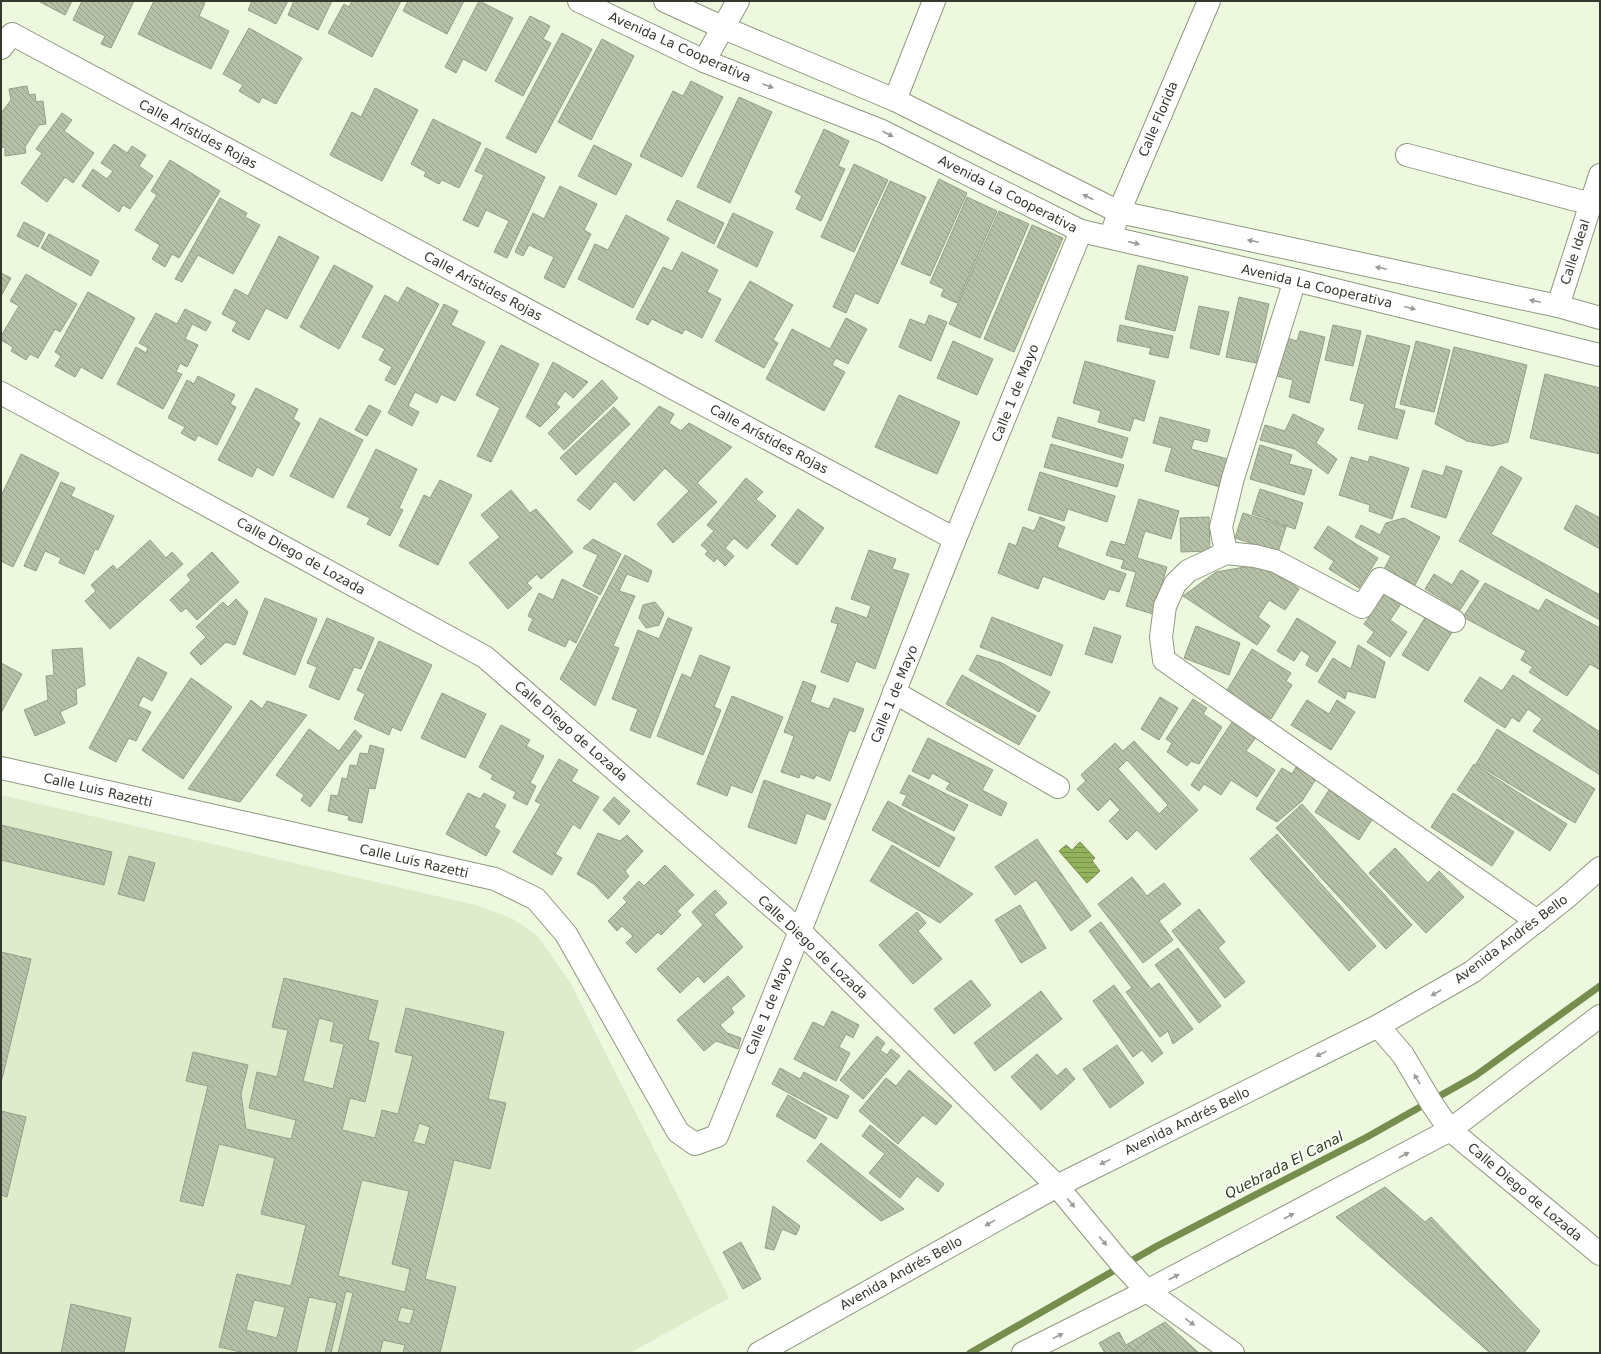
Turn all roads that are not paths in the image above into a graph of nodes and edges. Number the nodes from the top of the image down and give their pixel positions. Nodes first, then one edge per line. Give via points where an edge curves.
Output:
1 (579, 1) edge
2 (665, 1) edge
3 (738, 1) edge
4 (934, 1) edge
5 (1209, 1) edge
6 (724, 28) junction
7 (7, 41) edge
8 (704, 61) junction
9 (895, 100) junction
10 (1407, 155) dead end
11 (1600, 175) edge
12 (1591, 204) junction
13 (1119, 212) junction
14 (1081, 231) junction
15 (1111, 238) junction
16 (1295, 280) junction
17 (1558, 306) junction
18 (1600, 318) edge
19 (1600, 355) edge
20 (1, 393) edge
21 (955, 539) junction
22 (1226, 553) junction
23 (1454, 621) dead end
24 (894, 692) junction
25 (1, 768) edge
26 (1058, 787) dead end
27 (1600, 868) edge
28 (1537, 921) junction
29 (800, 930) junction
30 (1600, 1016) edge
31 (1378, 1026) junction
32 (1450, 1130) junction
33 (695, 1144) joint
34 (1057, 1186) junction
35 (1600, 1254) edge
36 (1147, 1291) junction
37 (759, 1353) edge
38 (1023, 1353) edge
39 (1233, 1353) edge

1 - 8 street, Avenida La Cooperativa
2 - 6 street
3 - 6 street
4 - 9 street
5 - 13 street, Calle Florida
6 - 8 street
6 - 9 street
7 - 21 street, Calle Arístides Rojas
8 -> 14 street, Avenida La Cooperativa via 882,131
13 -> 9 street
10 - 12 street
11 - 12 street, Calle Ideal
12 - 17 street, Calle Ideal
13 - 15 street, Calle Florida
17 -> 13 street
14 - 15 street, Avenida La Cooperativa
14 - 21 street, Calle 1 de Mayo
15 -> 16 street, Avenida La Cooperativa
16 -> 19 street, Avenida La Cooperativa
16 - 22 street via 1233,478 1222,527
17 - 18 street
20 - 29 street, Calle Diego de Lozada via 485,656
21 - 24 street, Calle 1 de Mayo
22 - 23 street via 1276,561 1362,607 1380,579
22 - 28 street via 1188,571 1175,584 1165,606 1161,637 1164,660
24 - 26 street
24 - 29 street, Calle 1 de Mayo
25 - 33 street, Calle Luis Razetti via 495,879 536,899 566,934 678,1132
27 - 28 street, Avenida Andrés Bello
28 -> 31 street, Avenida Andrés Bello via 1472,972
29 - 33 street, Calle 1 de Mayo via 717,1136
29 - 34 street, Calle Diego de Lozada
30 - 32 street
32 -> 31 street, Calle Diego de Lozada via 1403,1055
31 -> 34 street, Avenida Andrés Bello
32 - 35 street, Calle Diego de Lozada
36 -> 32 street
34 -> 36 street, Calle Diego de Lozada
34 -> 37 street, Avenida Andrés Bello
38 -> 36 street
36 -> 39 street, Calle Diego de Lozada

